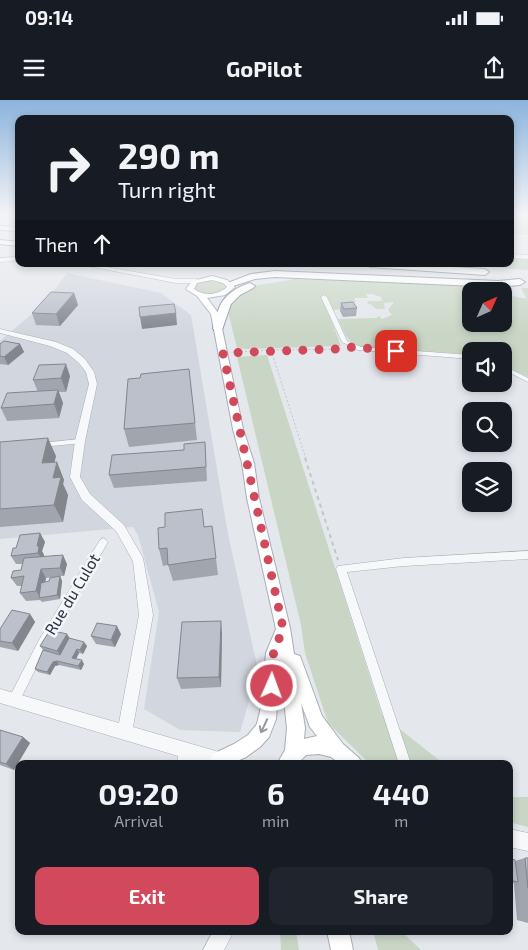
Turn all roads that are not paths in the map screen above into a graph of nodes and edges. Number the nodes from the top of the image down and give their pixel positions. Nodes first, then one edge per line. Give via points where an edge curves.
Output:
1 (514, 256) edge
2 (528, 257) edge
3 (8, 259) junction
4 (15, 259) edge
5 (0, 260) edge
6 (97, 267) edge
7 (325, 267) edge
8 (413, 267) edge
9 (451, 267) edge
10 (0, 268) edge
11 (498, 273) junction
12 (317, 276) junction
13 (528, 276) edge
14 (176, 281) junction
15 (196, 281) junction
16 (524, 282) edge
17 (230, 284) junction
18 (190, 288) junction
19 (200, 295) junction
20 (218, 295) junction
21 (324, 297) dead end
22 (215, 314) junction
23 (218, 328) junction
24 (0, 331) edge
25 (462, 356) edge
26 (512, 372) edge
27 (528, 380) edge
28 (80, 441) junction
29 (36, 445) edge
30 (103, 542) dead end
31 (528, 555) edge
32 (283, 628) junction
33 (7, 698) edge
34 (126, 732) junction
35 (336, 748) junction
36 (186, 757) edge
37 (290, 758) edge
38 (210, 760) edge
39 (228, 760) edge
40 (350, 760) edge
41 (404, 760) edge
42 (513, 839) edge
43 (528, 842) edge
44 (222, 935) edge
45 (339, 935) edge
46 (213, 950) edge
47 (342, 950) edge

1 - 2 street
3 - 4 street
3 - 5 street
3 - 10 street
6 - 14 street
7 - 16 highway
8 - 11 highway
9 - 11 highway
11 - 13 highway
12 - 16 highway via 498,284
12 - 17 highway via 264,274
12 - 23 highway via 267,280 238,291 226,303
14 - 15 street
14 - 18 street
15 - 17 main road via 217,279
15 - 18 main road
17 - 20 main road via 229,290
18 - 19 main road
19 - 20 main road
19 - 22 main road
20 - 22 main road
21 - 25 street via 345,342 354,347
22 - 23 main road
23 - 32 main road
24 - 28 street via 70,351 90,372 93,384
26 - 27 street
28 - 29 street
28 - 34 street via 75,477 86,497 120,528 139,561 146,615
30 - 33 street, Rue du Culot
31 - 41 street via 341,569
32 - 35 main road via 316,721
32 - 37 main road via 296,728
32 -> 39 main road via 273,655 269,717 260,735
33 - 34 street
34 - 36 street
35 - 37 main road via 314,744
35 - 40 main road
36 - 38 street
42 - 43 street
44 - 46 street
45 - 47 main road

